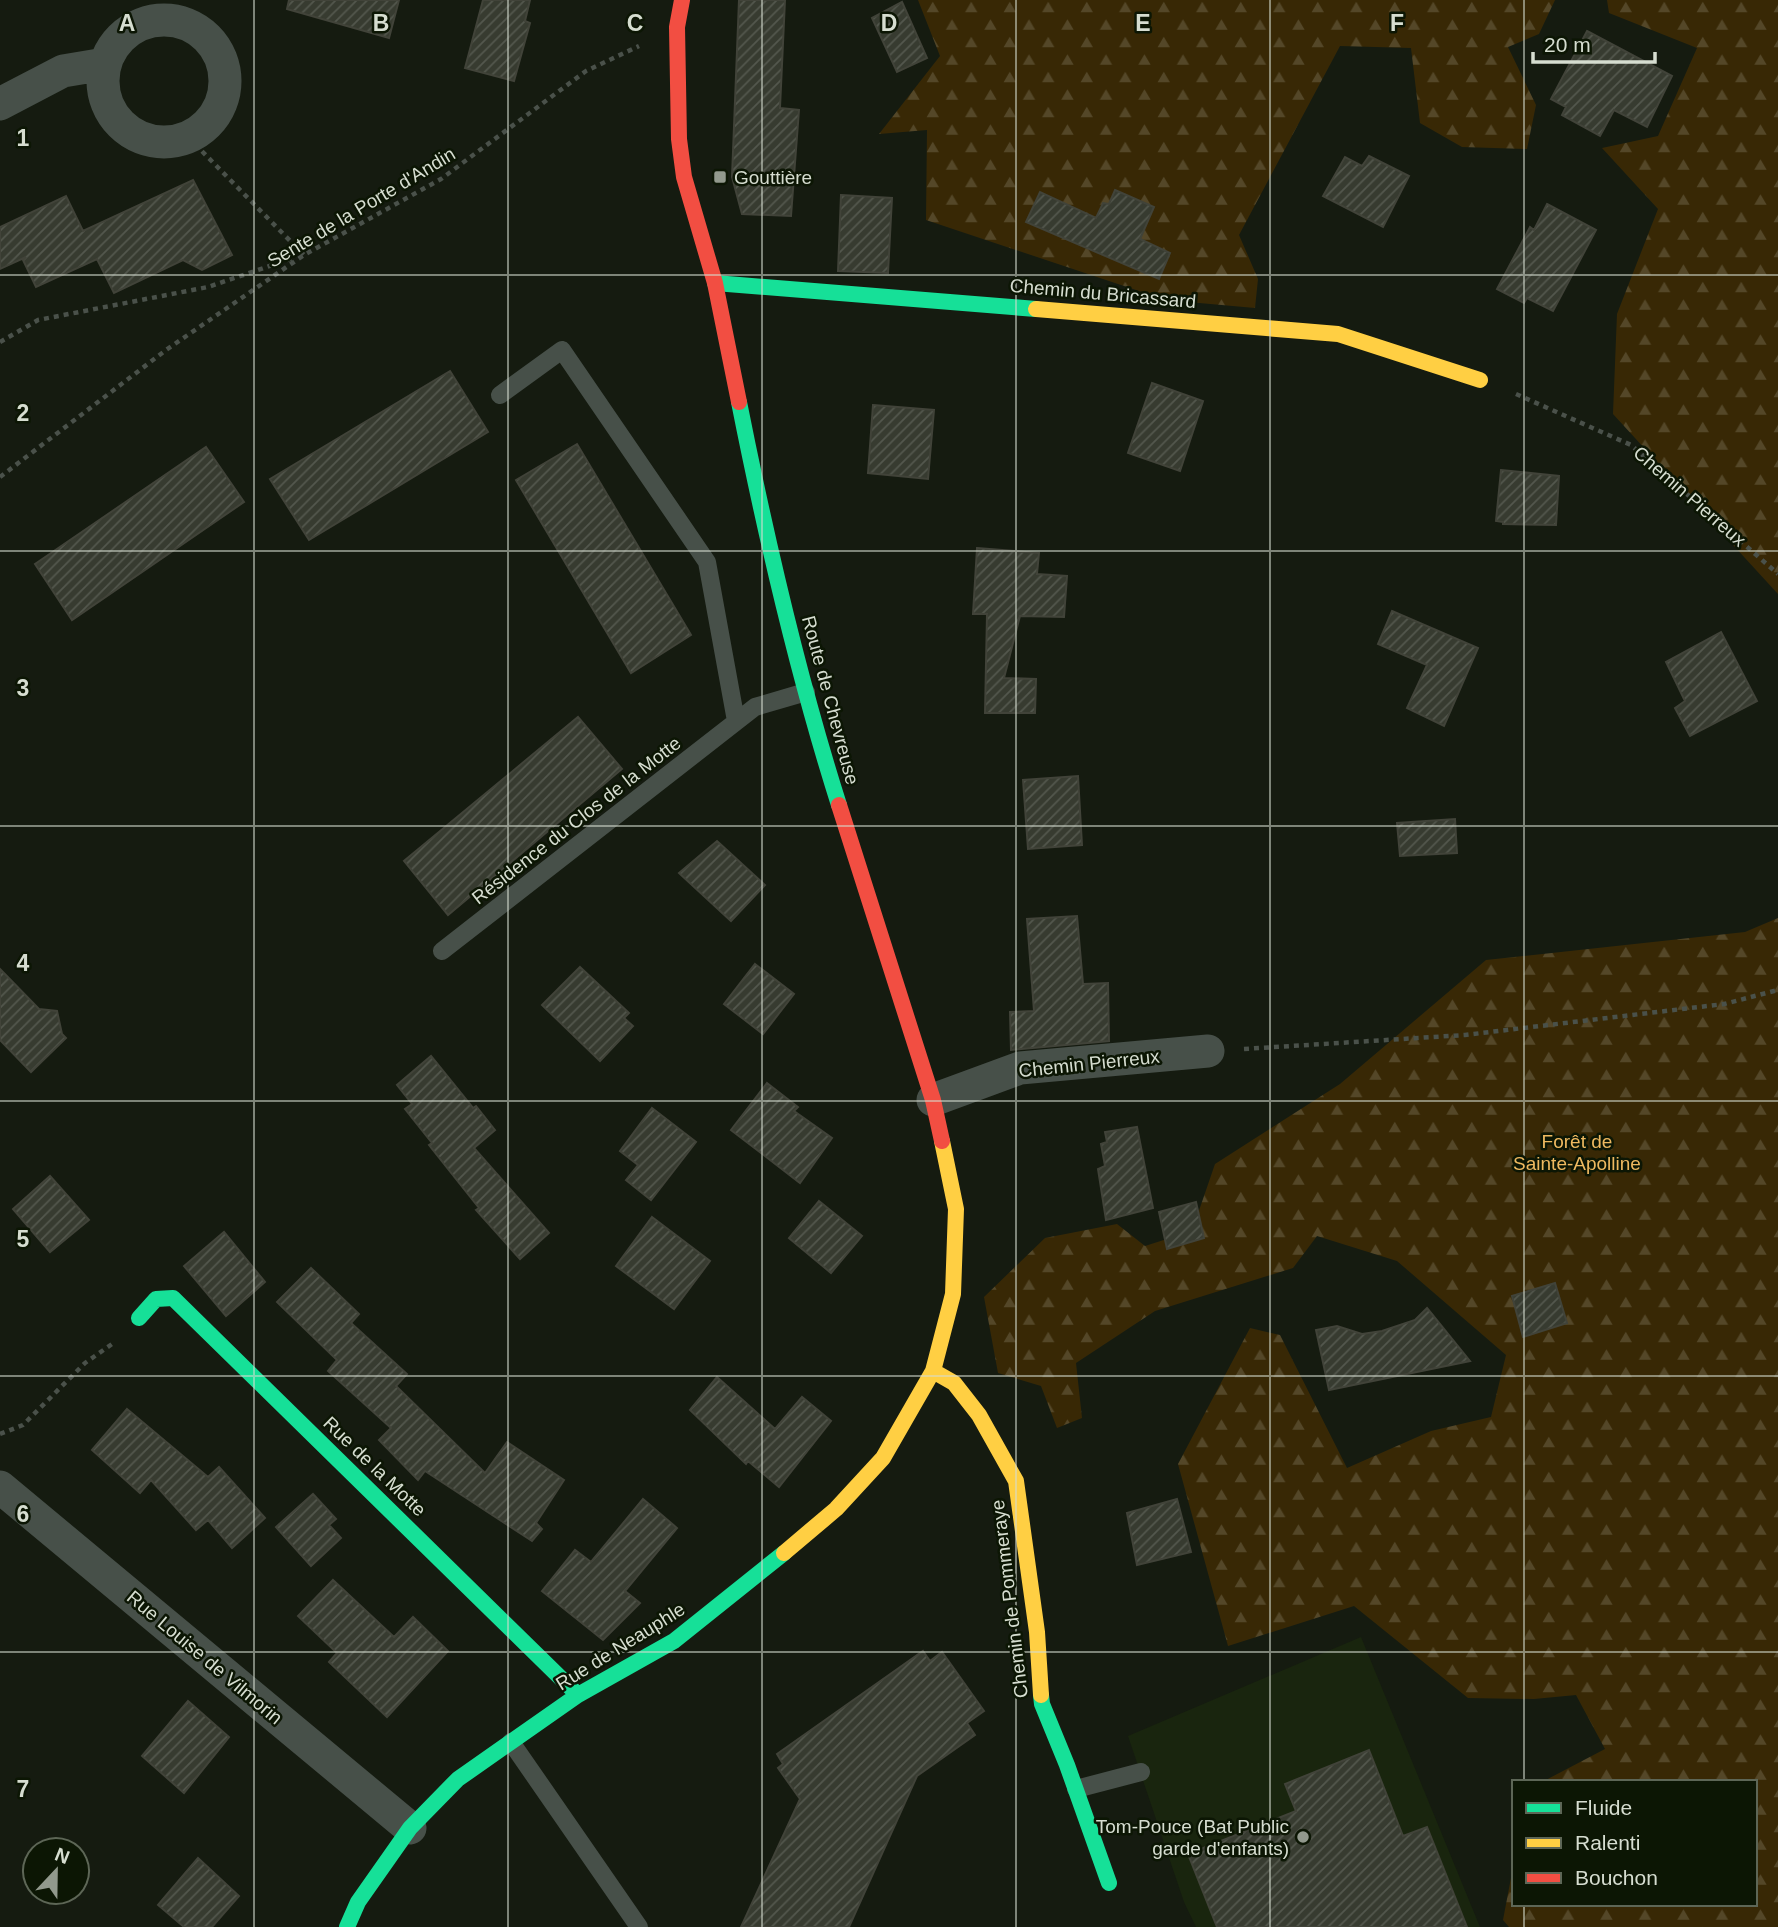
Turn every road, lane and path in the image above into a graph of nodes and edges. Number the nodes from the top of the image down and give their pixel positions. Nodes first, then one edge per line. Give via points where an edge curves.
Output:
1 (682, 0) edge
2 (677, 27) junction
3 (105, 64) junction
4 (0, 104) edge
5 (188, 137) junction
6 (304, 254) junction
7 (715, 283) junction
8 (0, 342) edge
9 (1480, 380) joint
10 (500, 395) dead end
11 (0, 477) edge
12 (1778, 573) edge
13 (806, 692) junction
14 (737, 722) junction
15 (442, 951) dead end
16 (1778, 990) edge
17 (1208, 1051) joint
18 (933, 1100) junction
19 (139, 1318) joint
20 (933, 1371) junction
21 (917, 1399) joint
22 (0, 1434) edge
23 (0, 1488) edge
24 (578, 1695) junction
25 (510, 1742) junction
26 (1141, 1772) dead end
27 (1076, 1789) junction
28 (410, 1828) junction
29 (1110, 1883) dead end
30 (347, 1927) edge
31 (639, 1927) edge

1 - 2 street, Route de Chevreuse
2 - 6 path, Sente de la Porte d'Andin via 586,71 441,179
2 - 7 street, Route de Chevreuse via 679,144
3 - 4 street via 63,71
3 - 5 street via 102,83 116,120 149,141
3 - 5 street via 113,45 146,22 177,21 204,34 218,51 225,90 206,126
5 - 6 path
6 - 8 path via 208,287 38,320
6 - 11 path, Sente de la Porte d'Andin via 166,350
7 - 9 street, Chemin du Bricassard via 1338,334
7 - 13 street, Route de Chevreuse via 759,503
9 - 12 path, Chemin Pierreux via 1631,445
10 - 14 lane via 562,350 707,562
13 - 14 lane, Résidence du Clos de la Motte via 755,707
13 - 18 street, Route de Chevreuse
14 - 15 lane, Résidence du Clos de la Motte
16 - 17 path via 1724,1004 1465,1035
17 - 18 street, Chemin Pierreux via 1020,1068
18 - 20 street, Route de Chevreuse via 956,1209 953,1294
19 - 22 path via 125,1336 85,1363 23,1425
19 - 24 street, Rue de la Motte via 156,1299 173,1298
20 - 21 street, Route de Chevreuse
20 - 27 street, Chemin de Pommeraye via 954,1383 979,1415 1016,1481 1042,1704
21 - 24 street, Rue de Neauphle via 883,1458 836,1509 674,1641
23 - 28 street, Rue Louise de Vilmorin
24 - 25 street, Rue de Neauphle
25 - 28 street, Rue de Neauphle via 458,1779
25 - 31 lane
26 - 27 lane
27 - 29 street, Chemin de Pommeraye
28 - 30 street, Rue de Neauphle via 358,1902

